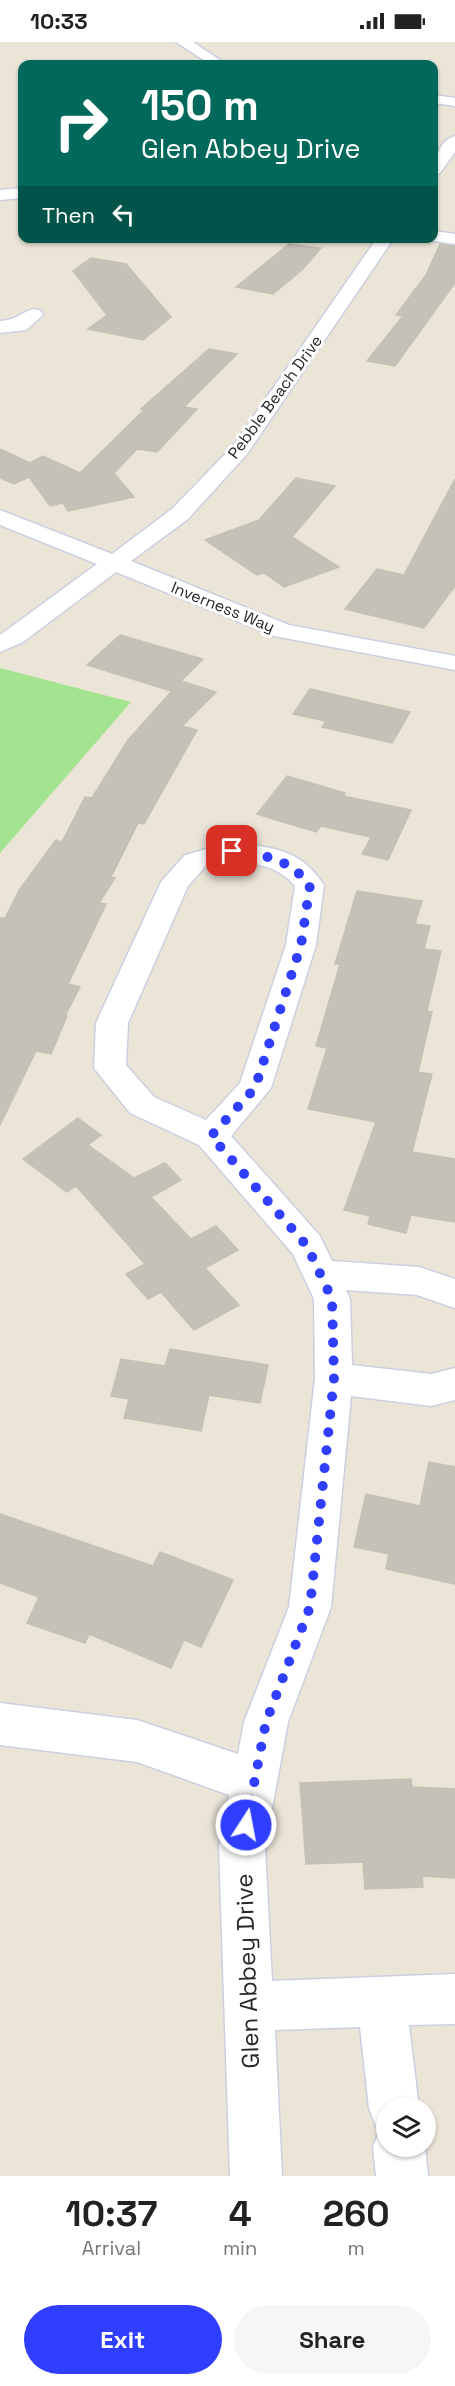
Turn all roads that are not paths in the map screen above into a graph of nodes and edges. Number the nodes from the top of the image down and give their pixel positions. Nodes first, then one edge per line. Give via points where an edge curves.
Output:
1 (183, 42) edge
2 (207, 60) edge
3 (438, 100) edge
4 (455, 102) edge
5 (455, 141) edge
6 (438, 164) edge
7 (18, 193) edge
8 (0, 195) edge
9 (438, 237) edge
10 (455, 239) edge
11 (383, 243) edge
12 (34, 315) dead end
13 (0, 327) edge
14 (0, 518) edge
15 (115, 563) junction
16 (0, 645) edge
17 (455, 663) edge
18 (211, 1136) junction
19 (320, 1274) junction
20 (455, 1294) edge
21 (334, 1378) junction
22 (455, 1384) edge
23 (0, 1724) edge
24 (255, 1782) junction
25 (455, 1999) edge
26 (382, 2002) junction
27 (249, 2007) junction
28 (393, 2097) edge
29 (400, 2157) edge
30 (256, 2176) edge
31 (402, 2176) edge

1 - 2 street
3 - 4 street
5 - 6 street
7 - 8 street
9 - 10 street
11 - 15 street, Pebble Beach Drive via 240,450 180,514
12 - 13 street via 19,326
14 - 15 street, Inverness Way
15 - 16 street, Pebble Beach Drive
15 - 17 street, Inverness Way via 283,631
18 - 18 street, Glen Abbey Drive via 255,1088 301,945 310,885 297,869 272,857 232,851 195,861 175,882 112,1023 110,1068 142,1104
18 - 19 street, Glen Abbey Drive via 307,1246
19 - 20 street via 419,1281
19 - 21 street, Glen Abbey Drive via 332,1299
21 - 22 street via 431,1390
21 - 24 street, Glen Abbey Drive via 310,1607 266,1722
23 - 24 street via 137,1741
24 - 27 street, Glen Abbey Drive via 242,1846
25 - 26 street
26 - 27 street
26 - 28 street
27 - 30 street, Glen Abbey Drive
29 - 31 street

